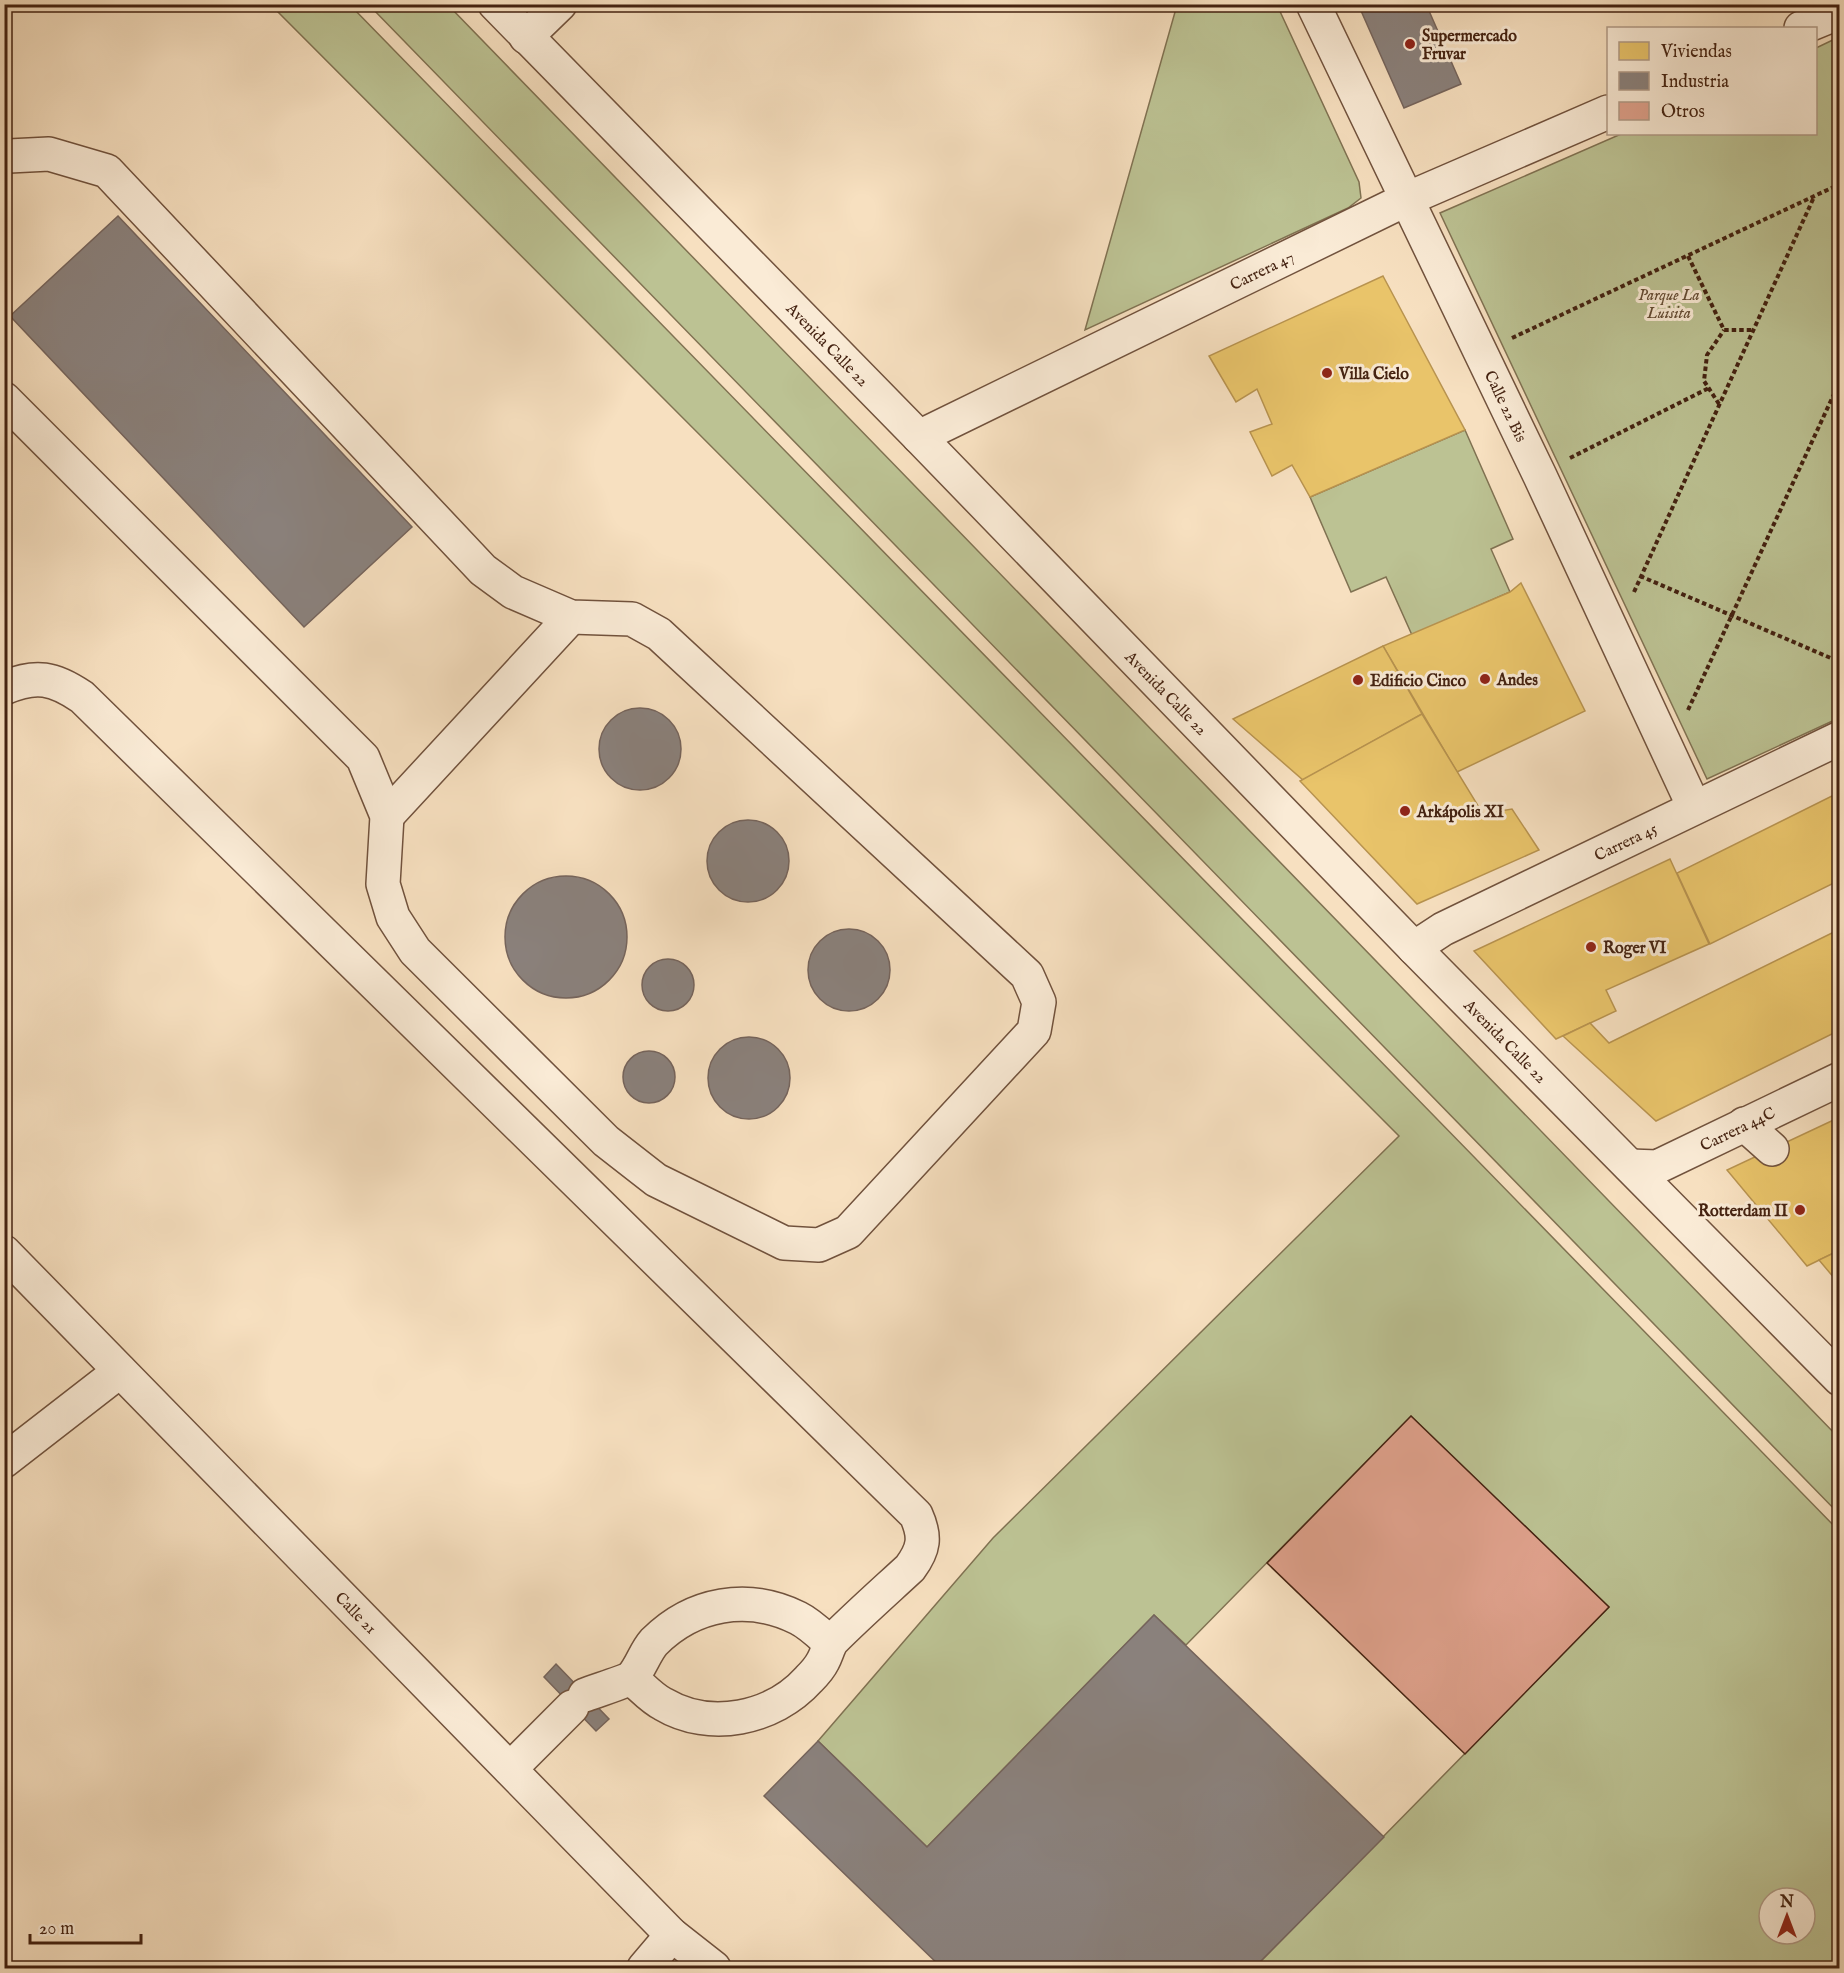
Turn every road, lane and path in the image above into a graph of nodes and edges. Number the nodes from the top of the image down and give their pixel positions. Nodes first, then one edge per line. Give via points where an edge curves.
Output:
1 (495, 4) edge
2 (560, 4) edge
3 (1313, 4) edge
4 (1839, 12) edge
5 (1803, 27) edge
6 (526, 37) junction
7 (1607, 112) edge
8 (4, 158) edge
9 (1839, 184) edge
10 (1814, 196) junction
11 (1407, 199) junction
12 (1688, 256) junction
13 (1724, 330) junction
14 (1753, 330) junction
15 (1511, 338) dead end
16 (1839, 381) edge
17 (1708, 388) junction
18 (4, 399) edge
19 (1719, 404) junction
20 (918, 437) junction
21 (1568, 459) dead end
22 (1640, 576) junction
23 (1631, 598) dead end
24 (1731, 616) junction
25 (571, 617) junction
26 (1839, 662) edge
27 (4, 688) edge
28 (1686, 715) dead end
29 (1839, 738) edge
30 (1694, 807) junction
31 (387, 816) junction
32 (1414, 948) junction
33 (1839, 1078) edge
34 (1744, 1124) junction
35 (1772, 1149) dead end
36 (1630, 1166) junction
37 (4, 1252) edge
38 (120, 1371) junction
39 (1839, 1379) edge
40 (4, 1461) edge
41 (830, 1643) junction
42 (631, 1678) junction
43 (510, 1769) junction
44 (672, 1935) junction
45 (644, 1968) edge
46 (714, 1968) edge

1 - 6 street, Avenida Calle 22
2 - 6 street
3 - 11 street, Calle 22 Bis
4 - 5 street
6 - 20 street, Avenida Calle 22
7 - 11 street, Carrera 47
8 - 25 street via 49,154 107,171 483,570 513,592
9 - 10 path
10 - 12 path
10 - 14 path
11 - 20 street, Carrera 47
11 - 30 street, Calle 22 Bis
12 - 13 path
12 - 15 path
13 - 14 path
13 - 17 path via 1707,355 1704,381
14 - 19 path
16 - 24 path
17 - 19 path
17 - 21 path
18 - 31 street via 363,758
19 - 22 path
20 - 32 street, Avenida Calle 22
22 - 23 path
22 - 24 path
24 - 26 path
24 - 28 path
25 - 31 street
25 - 31 street via 632,619 659,634 1027,975 1039,1002 1034,1030 848,1232 819,1245 784,1243 656,1180 606,1141 416,951 393,917 383,885
27 - 41 street via 42,679 64,685 82,697 916,1515 923,1542 918,1557
29 - 30 street, Carrera 45
30 - 32 street, Carrera 45 via 1443,929
32 - 36 street, Avenida Calle 22
33 - 34 street, Carrera 44C
34 - 35 street
34 - 36 street, Carrera 44C via 1658,1167
36 - 39 street, Avenida Calle 22
37 - 38 street, Calle 21
38 - 40 street
38 - 43 street, Calle 21
41 - 42 street via 799,1618 776,1609 721,1606 701,1611 669,1628 652,1644
41 - 42 street via 822,1662 794,1695 741,1717 722,1719 681,1712 662,1704
42 - 43 street via 579,1701
43 - 44 street, Calle 21
44 - 45 street
44 - 46 street, Calle 21

